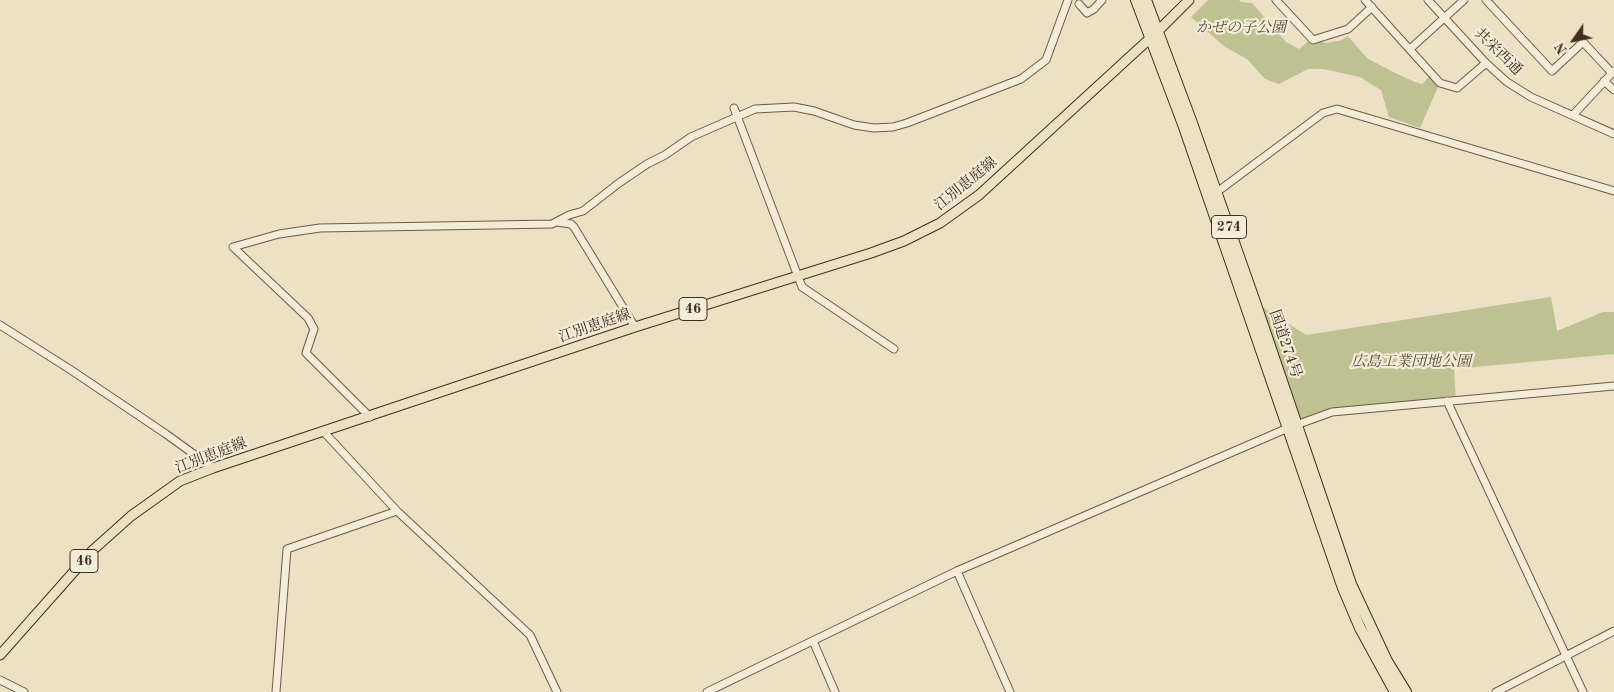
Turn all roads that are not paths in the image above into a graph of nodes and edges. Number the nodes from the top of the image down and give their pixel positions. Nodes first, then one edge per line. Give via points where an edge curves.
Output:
1 (1068, 0) edge
2 (1102, 0) edge
3 (1136, 0) edge
4 (1146, 0) edge
5 (1189, 0) edge
6 (1276, 0) edge
7 (1365, 0) edge
8 (1428, 0) edge
9 (1464, 0) edge
10 (1486, 0) edge
11 (1080, 4) dead end
12 (1372, 7) junction
13 (1445, 18) junction
14 (1154, 35) junction
15 (1410, 49) junction
16 (1486, 63) junction
17 (1613, 72) edge
18 (1604, 82) junction
19 (1614, 90) edge
20 (734, 108) dead end
21 (1573, 115) junction
22 (736, 117) junction
23 (1614, 134) edge
24 (1614, 192) edge
25 (1212, 195) junction
26 (557, 222) junction
27 (797, 276) junction
28 (0, 325) edge
29 (634, 328) junction
30 (894, 349) dead end
31 (1614, 386) edge
32 (1447, 401) junction
33 (370, 417) junction
34 (1292, 426) junction
35 (323, 432) junction
36 (213, 468) junction
37 (397, 511) junction
38 (957, 571) junction
39 (1614, 631) edge
40 (812, 641) junction
41 (0, 655) edge
42 (1566, 656) junction
43 (0, 680) edge
44 (24, 692) edge
45 (276, 692) edge
46 (557, 692) edge
47 (707, 692) edge
48 (834, 692) edge
49 (1010, 692) edge
50 (1395, 692) edge
51 (1406, 692) edge
52 (1496, 692) edge
53 (1583, 692) edge

1 - 22 street via 1046,60 1021,78 907,123 874,128 794,107 755,108
2 - 11 street via 1087,13
3 - 14 highway, 国道274号 / 274
4 - 14 highway, 国道274号 / 274
5 - 14 main road, 江別恵庭線 / 46
6 - 12 street via 1313,40 1348,29
7 - 12 street
8 - 13 street, 共栄西通
9 - 13 street
10 - 17 street via 1552,71 1583,42
12 - 15 street
13 - 15 street
13 - 16 street, 共栄西通
14 - 25 highway, 国道274号 / 274 via 1184,127
14 - 27 main road, 江別恵庭線 / 46 via 979,195 940,223 904,241
15 - 16 street via 1440,83 1457,88
16 - 21 street, 共栄西通 via 1531,97
17 - 18 street
18 - 19 street
18 - 21 street
20 - 22 street
21 - 23 street, 共栄西通
22 - 26 street via 691,137 619,183 583,211
22 - 27 street
24 - 25 street via 1337,110 1323,113
25 - 34 highway, 国道274号 / 274
26 - 29 street via 574,227
26 - 33 street via 320,228 279,234 232,247 308,318 314,329 306,353
27 - 29 main road, 江別恵庭線 / 46
27 - 30 street via 802,287
28 - 36 street via 72,370
29 - 33 main road, 江別恵庭線 / 46
31 - 32 street
32 - 34 street via 1332,412
32 - 42 street
33 - 35 main road, 江別恵庭線 / 46
34 - 38 street
34 - 50 highway, 国道274号 / 274 via 1343,588 1360,628
34 - 51 highway, 国道274号 / 274 via 1351,584 1387,661
35 - 36 main road, 江別恵庭線 / 46
35 - 37 street
36 - 41 main road, 江別恵庭線 / 46 via 180,481 131,516 93,550
37 - 45 street via 287,549
37 - 46 street via 530,635
38 - 40 street
38 - 49 street
39 - 42 street
40 - 47 street
40 - 48 street
42 - 52 street
42 - 53 street
43 - 44 street

